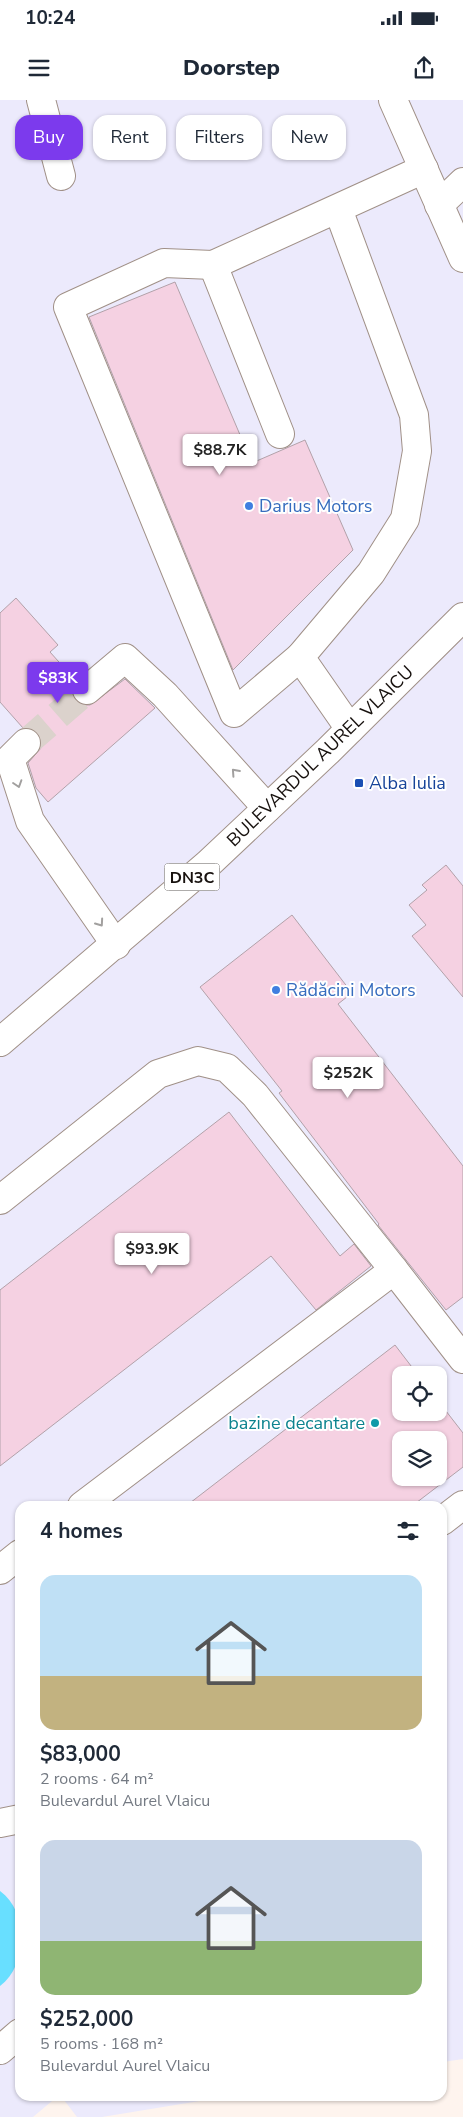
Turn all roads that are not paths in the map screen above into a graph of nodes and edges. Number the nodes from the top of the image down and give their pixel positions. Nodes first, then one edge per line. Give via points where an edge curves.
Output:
1 (41, 100) edge
2 (393, 100) edge
3 (424, 169) junction
4 (61, 176) dead end
5 (463, 182) edge
6 (440, 204) junction
7 (338, 209) junction
8 (463, 258) edge
9 (213, 266) junction
10 (280, 434) dead end
11 (460, 617) edge
12 (300, 657) junction
13 (88, 690) tunnel mouth
14 (350, 729) junction
15 (26, 743) tunnel mouth
16 (267, 808) junction
17 (116, 945) junction
18 (0, 1042) edge
19 (0, 1200) edge
20 (394, 1270) junction
21 (463, 1359) edge
22 (89, 1501) edge
23 (463, 1505) edge
24 (447, 1516) edge
25 (15, 1558) edge
26 (0, 1570) edge
27 (15, 1820) edge
28 (0, 1823) edge
29 (15, 2038) edge
30 (0, 2050) edge

1 - 4 main road
2 - 3 main road
3 - 6 main road
3 - 7 main road
5 - 6 main road
6 - 8 main road
7 - 9 main road
7 - 12 main road via 414,415 417,451 405,518 372,573
9 - 10 main road
9 - 12 main road via 164,264 68,307 234,713
11 - 14 main road, BULEVARDUL AUREL VLAICU / DN3C
12 - 14 main road
16 -> 13 main road via 165,696 124,658
14 - 16 main road, BULEVARDUL AUREL VLAICU / DN3C
15 -> 17 main road via 10,760 30,821
16 - 17 main road, BULEVARDUL AUREL VLAICU / DN3C
17 - 18 main road, BULEVARDUL AUREL VLAICU / DN3C
19 - 20 main road via 158,1074 198,1061 228,1068 255,1095
20 - 21 main road
20 - 22 main road
23 - 24 main road
25 - 26 main road
27 - 28 main road
29 - 30 main road

